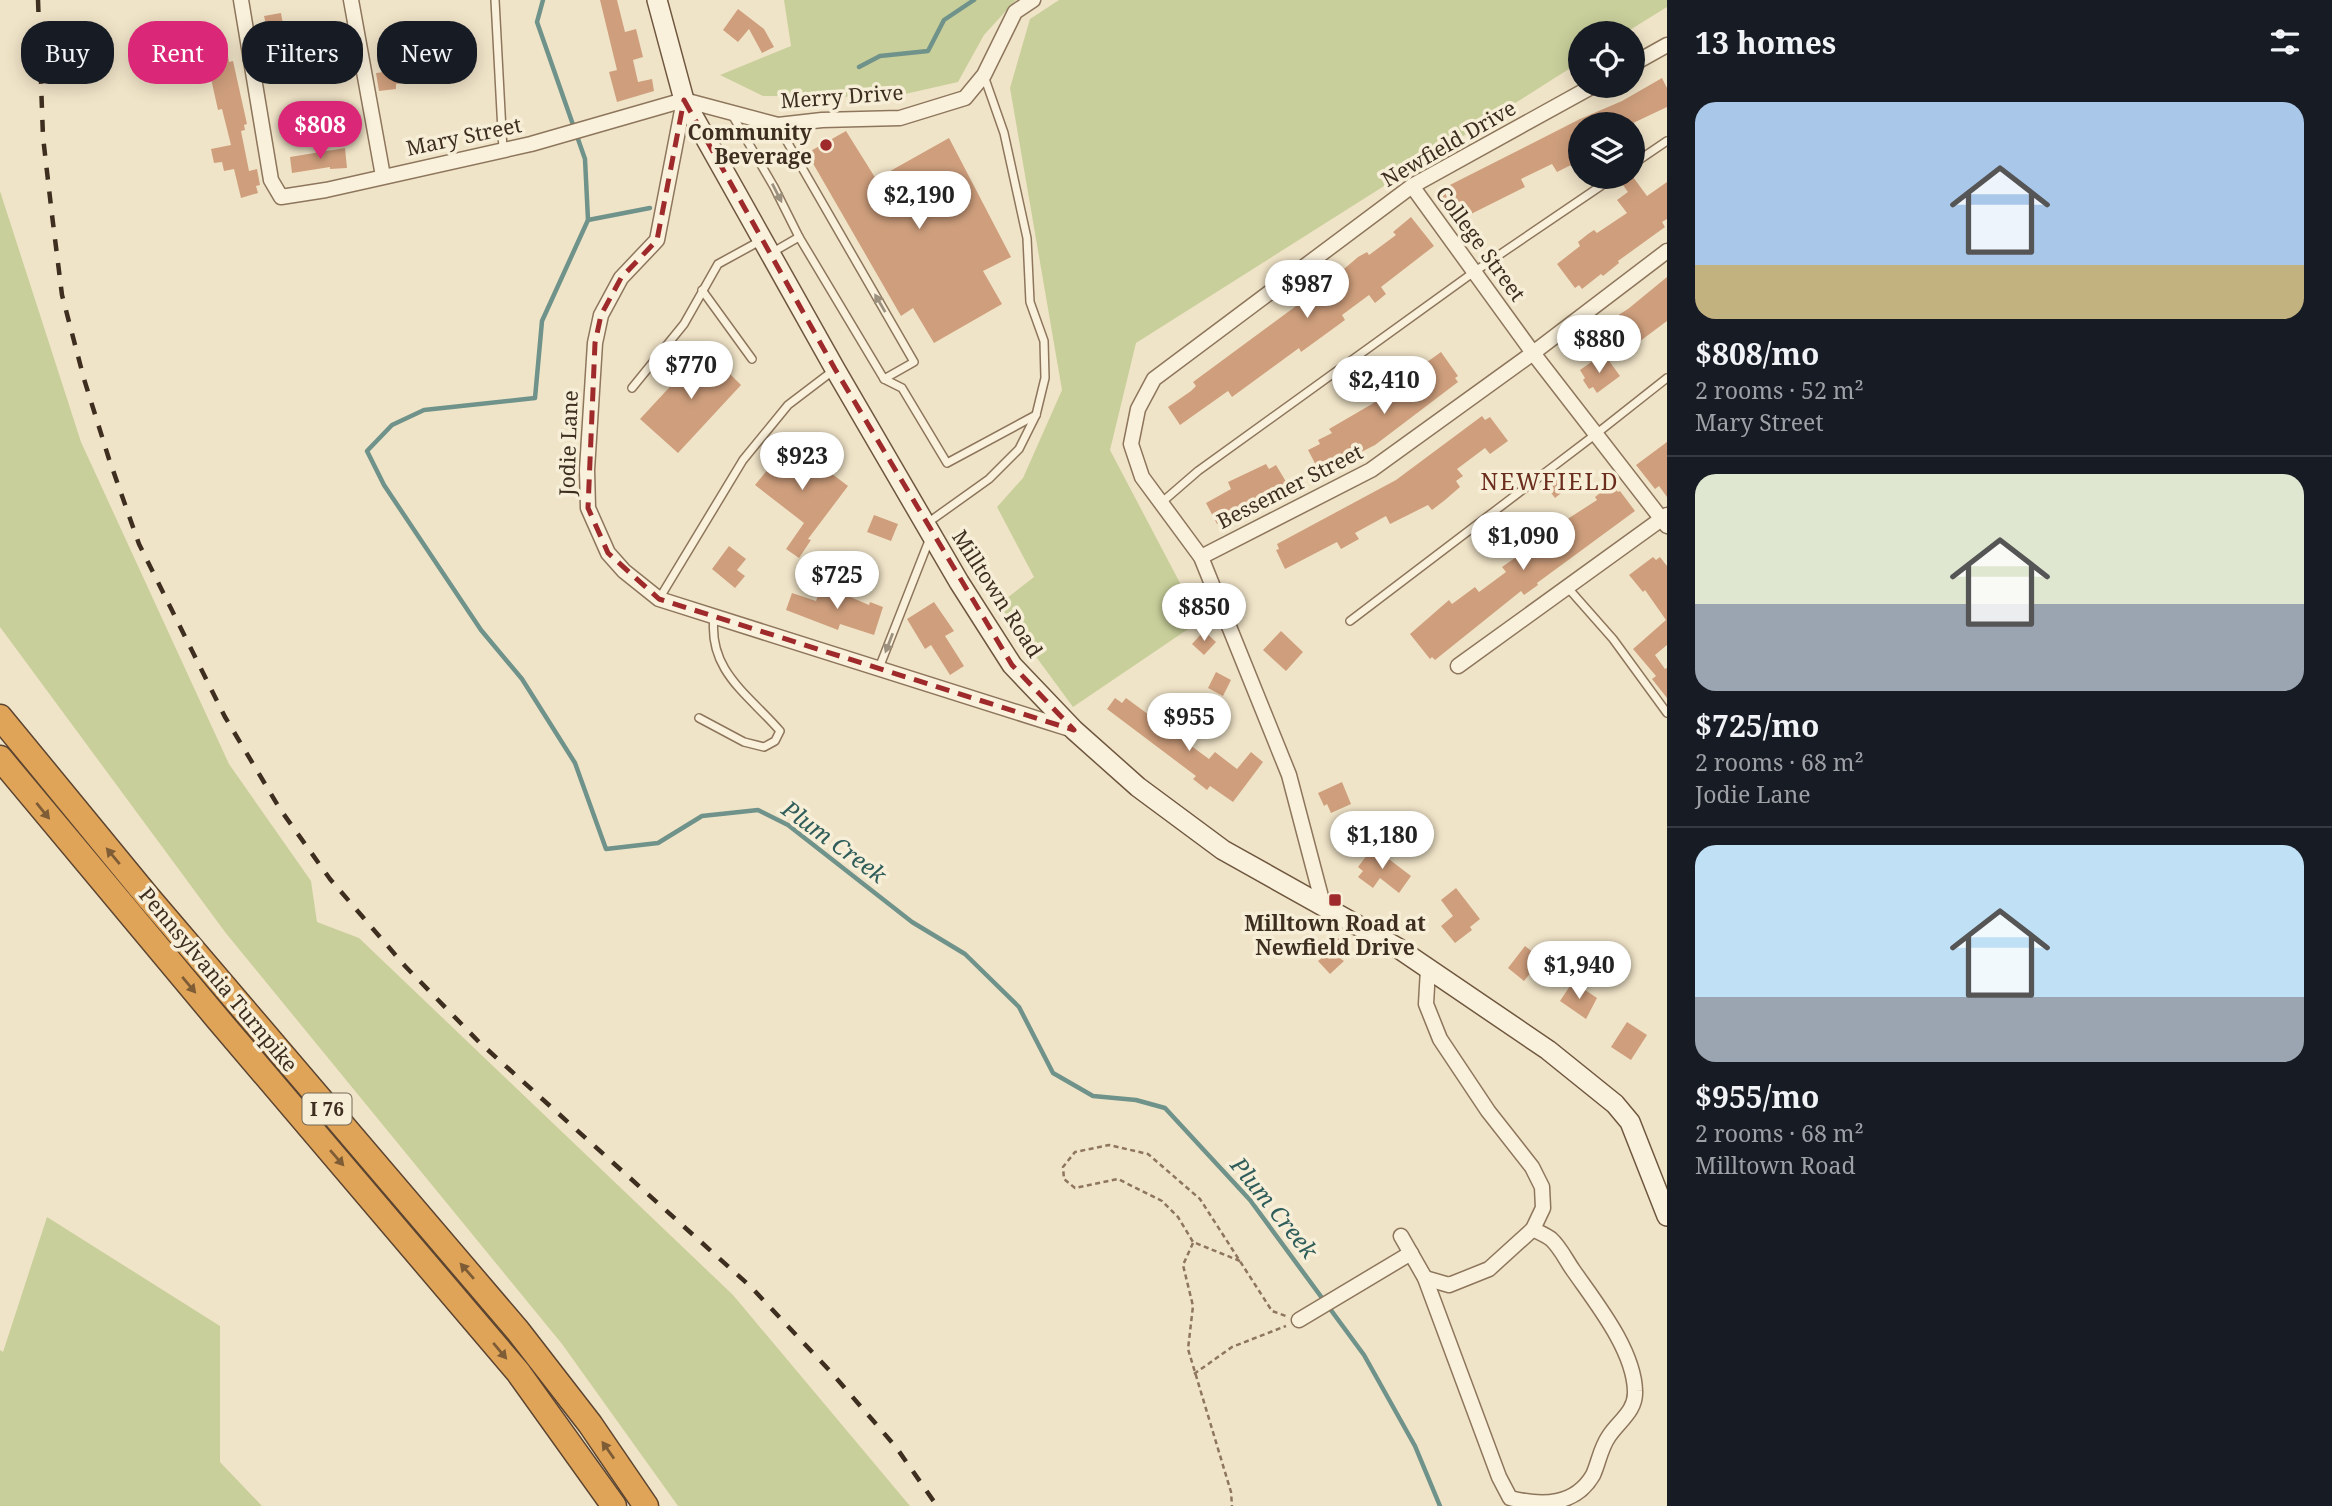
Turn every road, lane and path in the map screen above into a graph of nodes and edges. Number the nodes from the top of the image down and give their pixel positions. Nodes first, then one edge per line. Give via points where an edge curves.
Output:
1 (241, 0) edge
2 (351, 0) edge
3 (495, 0) edge
4 (657, 0) edge
5 (1033, 0) edge
6 (1667, 45) edge
7 (1645, 57) edge
8 (984, 75) junction
9 (1571, 98) edge
10 (684, 100) junction
11 (731, 113) junction
12 (778, 125) junction
13 (1667, 141) edge
14 (503, 150) junction
15 (1645, 156) edge
16 (383, 176) junction
17 (1412, 186) junction
18 (1596, 189) edge
19 (799, 237) junction
20 (765, 248) junction
21 (1667, 251) edge
22 (1474, 272) junction
23 (702, 290) junction
24 (1534, 353) junction
25 (752, 359) dead end
26 (835, 369) junction
27 (1667, 378) edge
28 (884, 379) junction
29 (632, 388) dead end
30 (1036, 415) junction
31 (1596, 435) junction
32 (1161, 503) junction
33 (1665, 520) edge
34 (928, 529) junction
35 (1201, 557) junction
36 (1567, 587) junction
37 (659, 599) junction
38 (714, 616) junction
39 (1350, 621) dead end
40 (1458, 666) dead end
41 (879, 668) junction
42 (1667, 713) edge
43 (0, 717) edge
44 (699, 718) dead end
45 (1074, 730) junction
46 (0, 758) edge
47 (1324, 908) junction
48 (1428, 969) junction
49 (1667, 1216) edge
50 (1533, 1229) junction
51 (1401, 1236) dead end
52 (1194, 1242) junction
53 (1411, 1253) junction
54 (1240, 1261) junction
55 (1425, 1278) junction
56 (1299, 1321) junction
57 (1194, 1374) junction
58 (614, 1506) edge
59 (646, 1506) edge
60 (1232, 1506) edge

1 - 16 street, Mary Street via 271,180 281,197
2 - 16 street
3 - 14 lane
4 - 10 street, Milltown Road
5 - 8 street, Merry Drive via 1015,12
6 - 7 street
8 - 12 street, Merry Drive via 965,99 900,118
8 - 30 lane via 1004,133 1027,238 1030,302 1044,341 1045,378
9 - 17 street, Newfield Drive
10 - 11 street, Merry Drive
10 - 14 street, Mary Street
10 - 20 street, Milltown Road
10 - 37 street, Jodie Lane via 657,240 621,278 601,315 587,470 588,508 608,553
11 - 12 street, Merry Drive
11 -> 19 lane
28 -> 12 lane via 914,362
13 - 15 lane
14 - 16 street, Mary Street
17 - 22 street, College Street
17 - 32 street, Newfield Drive via 1154,379 1138,409 1131,444 1142,477
18 - 22 lane
19 - 20 lane
19 - 28 lane
20 - 23 lane via 718,264
20 - 26 street, Milltown Road
21 - 24 street, Bessemer Street
22 - 24 street, College Street
22 - 32 lane via 1198,471
23 - 25 lane
23 - 29 lane via 684,324
24 - 31 street, College Street
24 - 35 street, Bessemer Street via 1371,470
26 - 34 street, Milltown Road
26 - 37 lane via 788,405 743,460
27 - 31 lane
28 - 30 lane via 902,388 947,463
30 - 34 lane via 1019,449
31 - 33 street, College Street
31 - 39 lane
32 - 35 street, Newfield Drive
33 - 36 street
34 -> 41 lane
34 - 45 street, Milltown Road via 1012,665
35 - 47 street, Newfield Drive via 1289,775
36 - 40 street
36 - 42 lane via 1613,639
37 - 38 street, Jodie Lane
38 - 41 street, Jodie Lane
38 - 44 lane via 716,655 726,673 780,731 775,741 764,747
41 - 45 street, Jodie Lane
59 -> 43 highway, Pennsylvania Turnpike / I 76 via 518,1331 146,896
45 - 47 street, Milltown Road via 1138,787 1223,850
46 -> 58 highway, Pennsylvania Turnpike / I 76 via 518,1372
47 - 48 street, Milltown Road
48 - 49 street, Milltown Road via 1548,1050 1615,1104 1630,1122
48 - 50 street via 1426,1004 1440,1039 1542,1187 1543,1208
50 - 55 street via 1489,1269 1449,1285
50 - 55 street via 1552,1240 1607,1318 1629,1363 1636,1393 1629,1413 1599,1454 1593,1475 1576,1496 1533,1506 1510,1498
51 - 53 street
52 - 54 path
52 - 54 path via 1163,1201 1118,1179 1075,1188 1064,1179 1063,1167 1075,1152 1109,1145 1147,1154 1199,1199
52 - 57 path via 1183,1265 1193,1307 1188,1349
53 - 55 street
53 - 56 street
54 - 56 path via 1272,1311
56 - 57 path via 1232,1347
57 - 60 path

